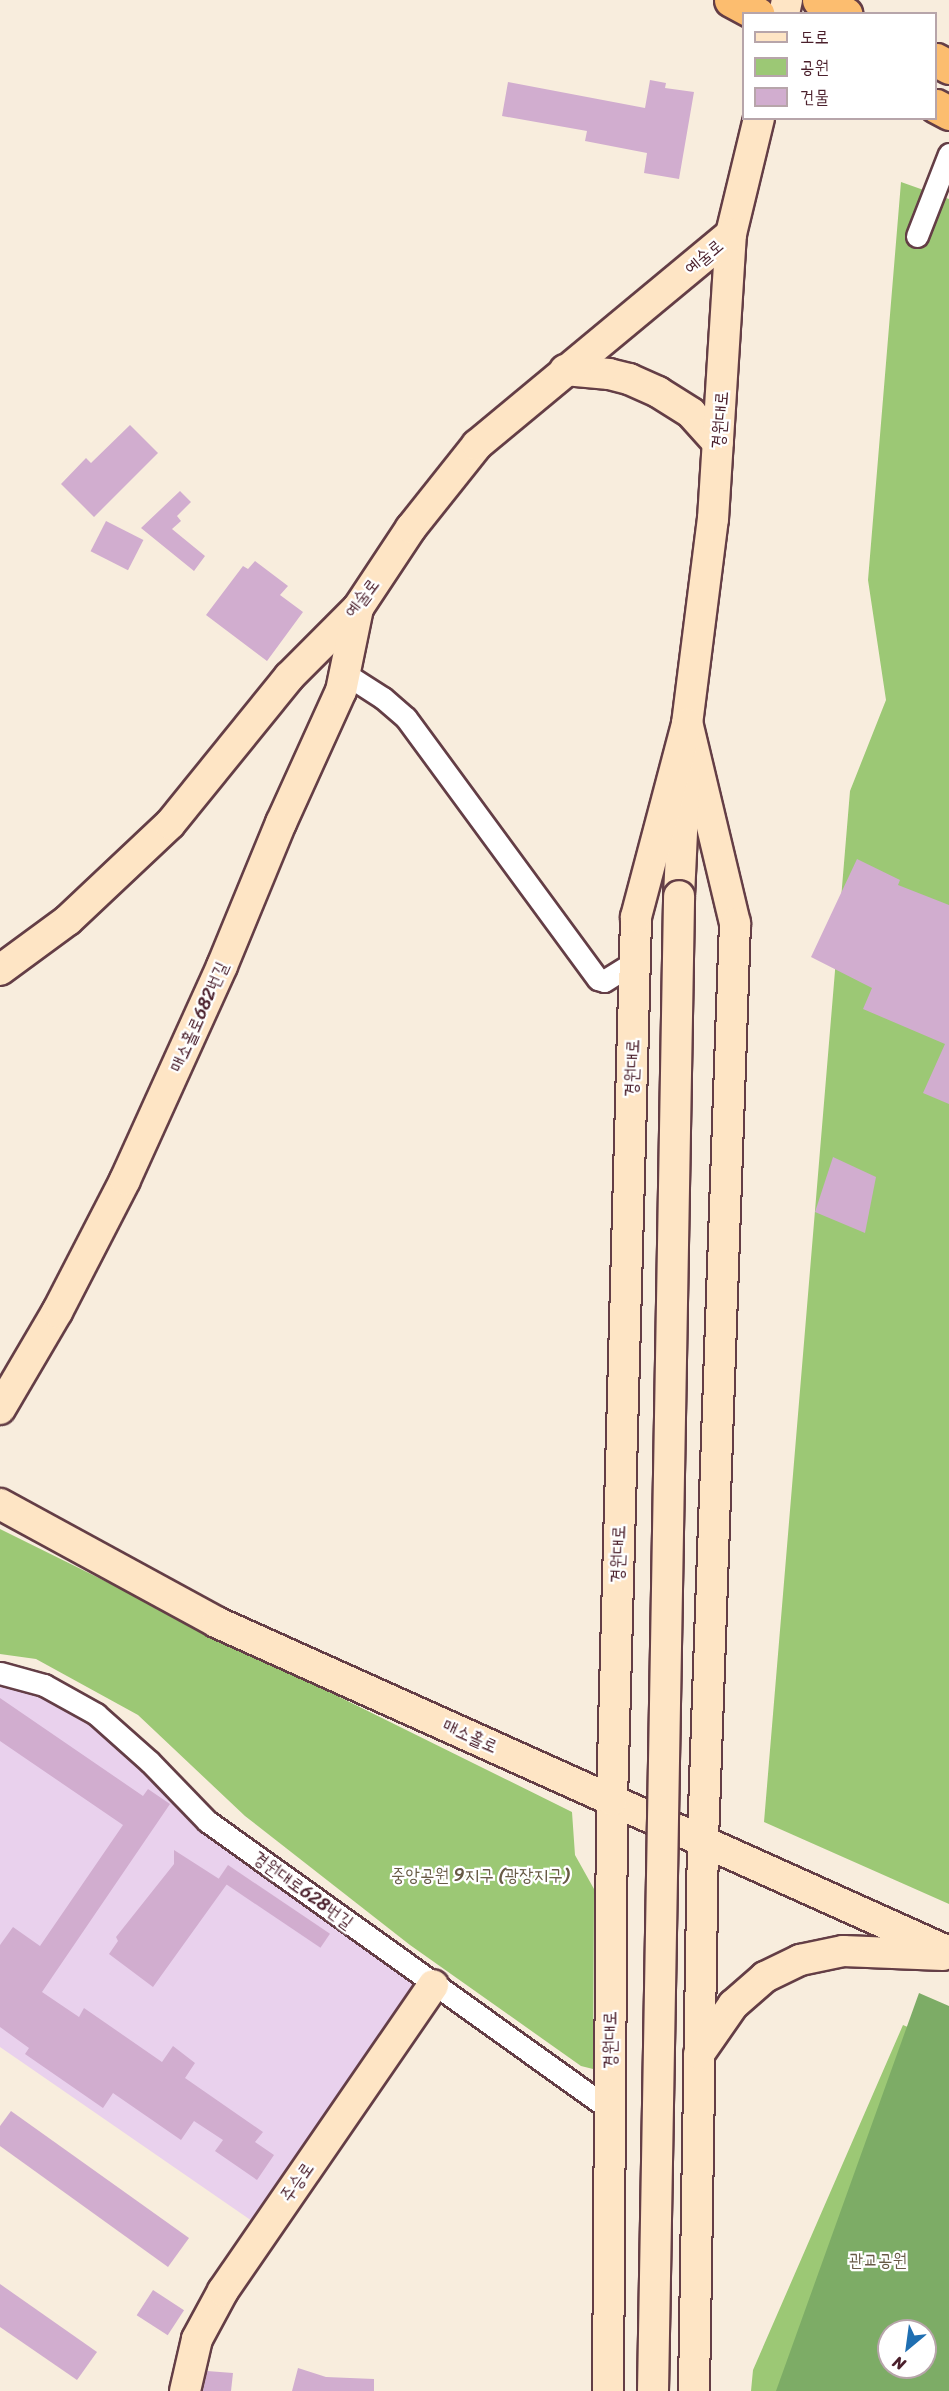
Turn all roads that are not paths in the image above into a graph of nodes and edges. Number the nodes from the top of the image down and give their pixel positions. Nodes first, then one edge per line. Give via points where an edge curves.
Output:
1 (730, 0) edge
2 (819, 0) edge
3 (753, 12) edge
4 (841, 12) edge
5 (759, 120) edge
6 (949, 154) edge
7 (731, 234) junction
8 (917, 236) dead end
9 (565, 370) junction
10 (718, 443) junction
11 (358, 608) junction
12 (344, 673) junction
13 (687, 724) junction
14 (634, 962) junction
15 (0, 970) edge
16 (0, 1409) edge
17 (0, 1504) edge
18 (0, 1673) edge
19 (612, 1800) junction
20 (703, 1841) junction
21 (949, 1953) edge
22 (433, 1985) junction
23 (699, 2054) junction
24 (610, 2110) junction
25 (185, 2391) edge
26 (608, 2391) edge
27 (653, 2391) edge
28 (694, 2391) edge

1 - 3 highway
2 - 4 highway
5 - 7 main road, 경원대로
6 - 8 street
7 - 9 main road, 예술로
7 - 10 main road, 경원대로
9 - 10 main road via 609,374 658,392 691,413
9 - 11 main road, 예술로 via 477,445 411,528
10 - 13 main road, 경원대로 via 713,519
11 - 12 main road, 매소홀로682번길
11 - 15 main road, 예술로 via 289,677 171,824 68,920
12 - 14 street via 406,718 598,979 604,981
12 - 16 main road, 매소홀로682번길 via 341,691 125,1180 57,1312
13 - 14 main road, 경원대로 via 636,917
13 - 20 main road, 경원대로 via 735,923
13 - 27 main road, 경원대로, bridge via 679,896
14 - 19 main road, 경원대로
17 - 19 main road, 매소홀로 via 216,1622
18 - 22 street, 경원대로628번길 via 44,1685 96,1714 207,1821
19 - 20 main road, 매소홀로
19 - 24 main road, 경원대로
20 - 21 main road, 매소홀로
20 - 23 main road, 경원대로
21 - 23 main road via 843,1951 800,1960 765,1977 733,2005
22 - 24 street, 경원대로628번길
22 - 25 main road, 주승로 via 223,2291 197,2339
23 - 28 main road, 경원대로
24 - 26 main road, 경원대로

